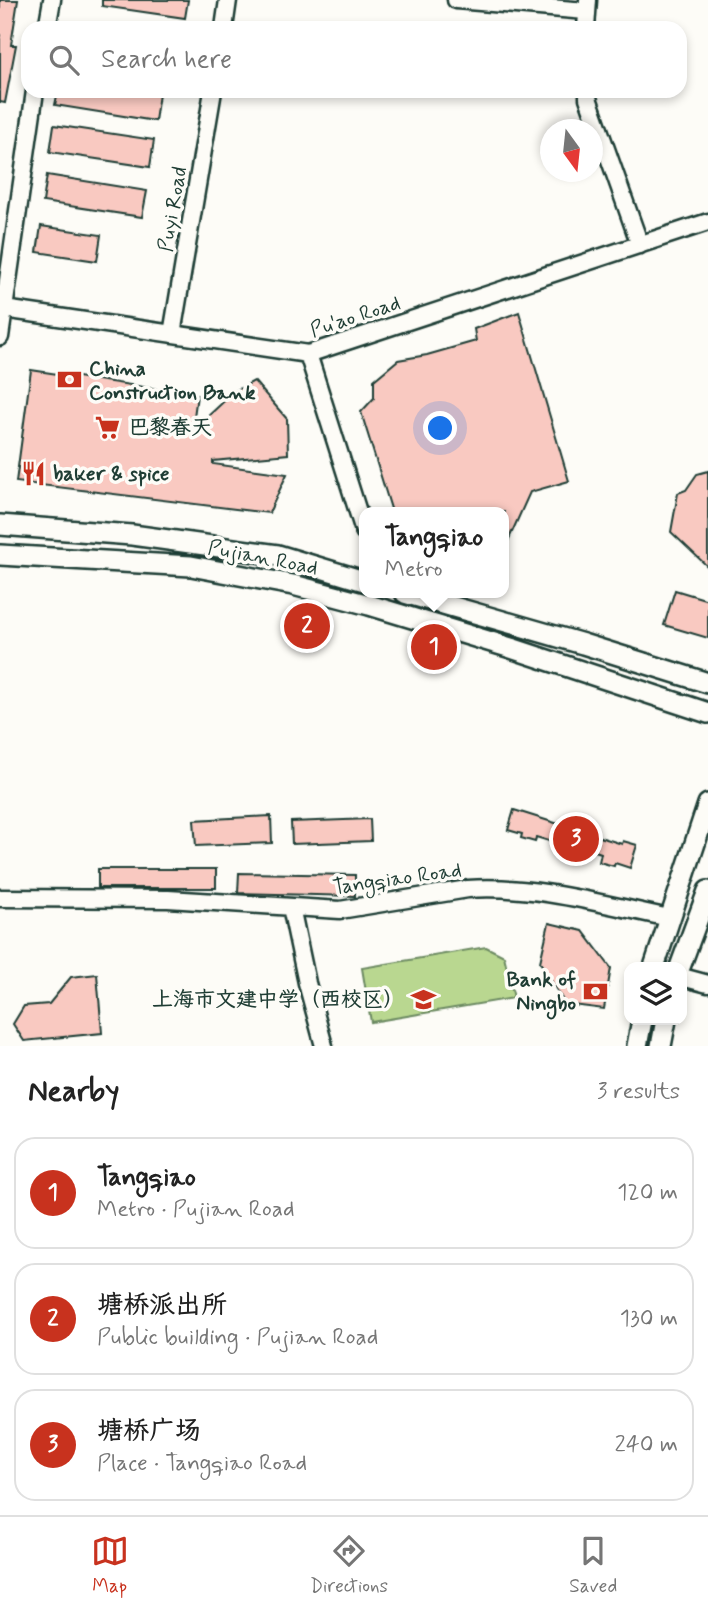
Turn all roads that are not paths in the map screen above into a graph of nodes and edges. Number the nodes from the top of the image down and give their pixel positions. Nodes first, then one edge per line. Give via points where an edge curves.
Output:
1 (52, 0) edge
2 (228, 0) edge
3 (456, 0) edge
4 (587, 13) edge
5 (48, 21) edge
6 (225, 21) edge
7 (34, 98) edge
8 (212, 98) edge
9 (588, 98) edge
10 (708, 222) edge
11 (640, 245) junction
12 (4, 309) junction
13 (172, 334) junction
14 (0, 337) edge
15 (308, 354) junction
16 (359, 515) edge
17 (0, 525) edge
18 (0, 555) edge
19 (359, 579) edge
20 (359, 597) edge
21 (422, 598) edge
22 (370, 599) edge
23 (708, 683) edge
24 (708, 713) edge
25 (708, 804) edge
26 (708, 891) edge
27 (0, 898) edge
28 (291, 906) junction
29 (670, 918) junction
30 (656, 962) edge
31 (682, 962) edge
32 (687, 978) edge
33 (708, 984) edge
34 (641, 1025) edge
35 (665, 1025) edge
36 (324, 1046) edge
37 (636, 1046) edge
38 (662, 1046) edge

1 - 5 street
2 - 6 street
3 - 4 street
7 - 12 street
8 - 13 street, Puyi Road
9 - 11 street
10 - 11 street, Pu'ao Road
11 - 15 street, Pu'ao Road
12 - 13 street, Pu'ao Road
12 - 14 street
13 - 15 street, Pu'ao Road
15 - 16 street
17 - 19 main road, Pujian Road via 132,535 278,555
18 - 20 main road, Pujian Road via 191,566
21 - 23 main road
22 - 24 main road, Pujian Road
25 - 29 main road
26 - 31 main road
27 - 28 street, Tangqiao Road via 168,899
28 - 29 street, Tangqiao Road via 351,909 489,887
28 - 36 street
29 - 30 main road
32 - 33 street
34 - 37 main road
35 - 38 main road

